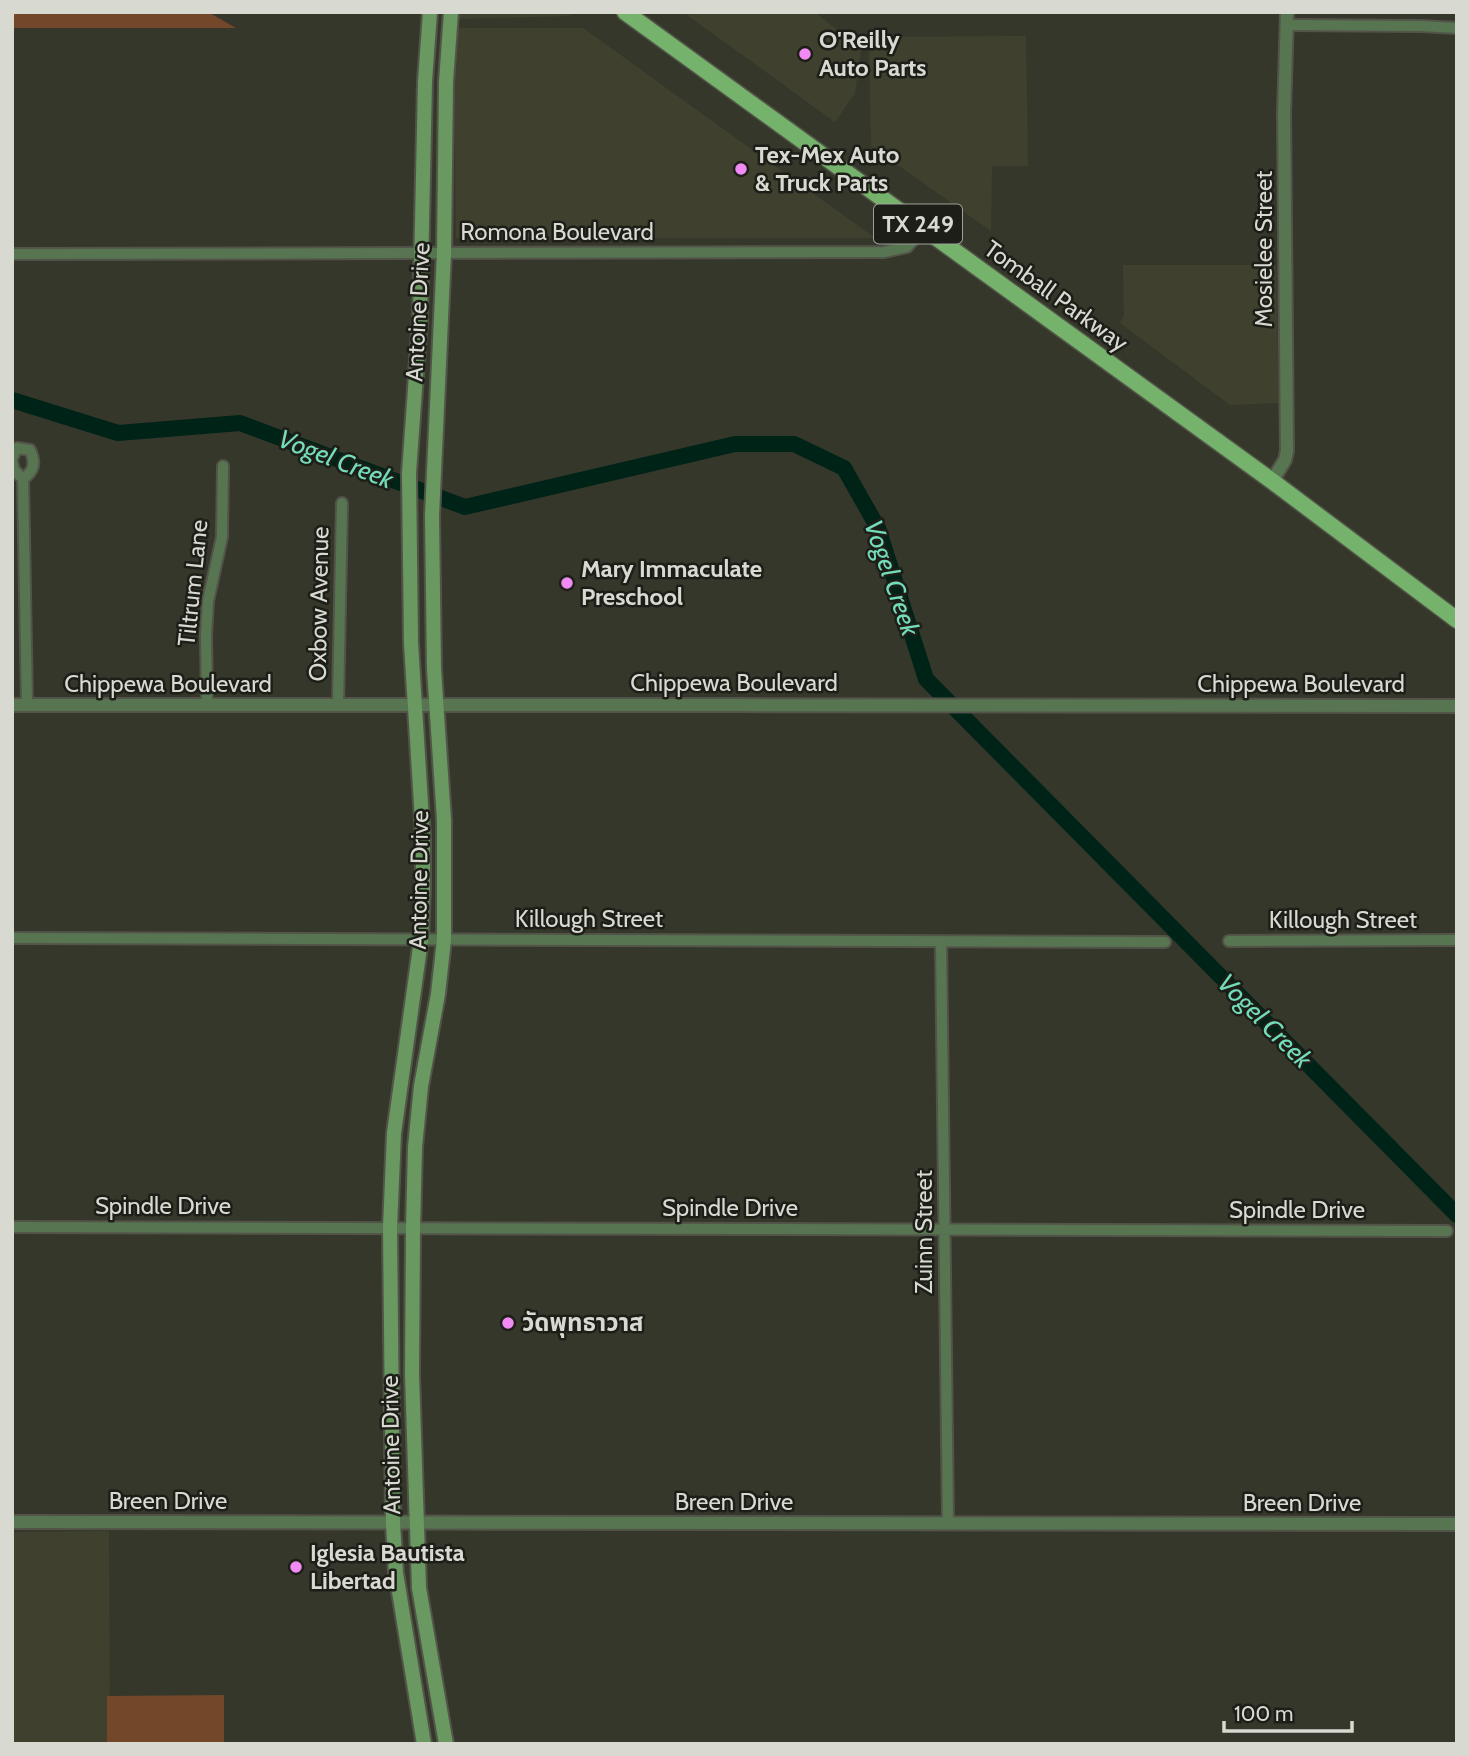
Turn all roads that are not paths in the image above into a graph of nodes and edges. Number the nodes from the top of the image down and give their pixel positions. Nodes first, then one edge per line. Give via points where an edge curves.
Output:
1 (430, 12) edge
2 (451, 12) edge
3 (625, 12) edge
4 (1287, 19) edge
5 (1457, 28) edge
6 (425, 81) junction
7 (446, 82) junction
8 (924, 228) junction
9 (422, 253) junction
10 (444, 253) junction
11 (12, 254) edge
12 (414, 383) junction
13 (438, 385) junction
14 (12, 460) edge
15 (223, 466) dead end
16 (23, 479) junction
17 (1272, 481) junction
18 (342, 503) dead end
19 (411, 578) junction
20 (432, 578) junction
21 (1457, 620) edge
22 (12, 705) edge
23 (27, 705) junction
24 (207, 705) junction
25 (338, 705) junction
26 (415, 705) junction
27 (435, 706) junction
28 (1457, 706) edge
29 (12, 939) edge
30 (421, 940) junction
31 (444, 940) junction
32 (1457, 940) edge
33 (942, 941) junction
34 (1228, 941) dead end
35 (1165, 942) dead end
36 (400, 1083) junction
37 (421, 1086) junction
38 (12, 1227) edge
39 (390, 1228) junction
40 (413, 1228) junction
41 (944, 1230) junction
42 (1447, 1231) dead end
43 (392, 1375) junction
44 (412, 1375) junction
45 (12, 1522) edge
46 (416, 1522) junction
47 (393, 1523) junction
48 (948, 1523) junction
49 (1457, 1524) edge
50 (436, 1682) junction
51 (415, 1686) junction
52 (424, 1744) edge
53 (446, 1744) edge

1 - 6 main road, Antoine Drive
2 - 7 main road, Antoine Drive
3 - 8 main road, Tomball Parkway / TX 249
4 - 5 street
4 - 17 street, Mosielee Street via 1287,451
6 - 7 main road
6 - 9 main road, Antoine Drive
7 - 10 main road, Antoine Drive
8 - 10 street, Romona Boulevard via 907,247 884,252
8 - 17 main road, Tomball Parkway / TX 249
9 - 10 street, Romona Boulevard
9 - 11 street, Romona Boulevard
9 - 12 main road, Antoine Drive
10 - 13 main road, Antoine Drive
12 - 13 main road
12 - 19 main road, Antoine Drive via 409,473
13 - 20 main road, Antoine Drive
14 - 16 street
14 - 16 street via 17,448 30,450 34,466
15 - 24 street, Tiltrum Lane via 222,537 208,601
16 - 23 street
17 - 21 main road, Tomball Parkway / TX 249
18 - 25 street, Oxbow Avenue
19 - 20 main road
19 - 26 main road, Antoine Drive
20 - 27 main road, Antoine Drive
22 - 23 street, Chippewa Boulevard
23 - 24 street, Chippewa Boulevard
24 - 25 street, Chippewa Boulevard
25 - 26 street, Chippewa Boulevard
26 - 27 street, Chippewa Boulevard
26 - 30 main road, Antoine Drive via 423,836
27 - 28 street, Chippewa Boulevard
27 - 31 main road, Antoine Drive via 444,820
29 - 30 street, Killough Street
30 - 31 street, Killough Street
30 - 36 main road, Antoine Drive
31 - 33 street, Killough Street
31 - 37 main road, Antoine Drive
32 - 34 street, Killough Street
33 - 35 street, Killough Street
33 - 41 street, Zuinn Street
36 - 37 main road
36 - 39 main road, Antoine Drive
37 - 40 main road, Antoine Drive
38 - 39 street, Spindle Drive
39 - 40 street, Spindle Drive
39 - 43 main road, Antoine Drive
40 - 41 street, Spindle Drive
40 - 44 main road, Antoine Drive
41 - 42 street, Spindle Drive
41 - 48 street, Zuinn Street
43 - 44 main road
43 - 47 main road, Antoine Drive
44 - 46 main road, Antoine Drive
45 - 47 street, Breen Drive
46 - 47 street, Breen Drive
46 - 48 street, Breen Drive
46 - 50 main road, Antoine Drive via 419,1587
47 - 51 main road, Antoine Drive via 396,1573
48 - 49 street, Breen Drive
50 - 51 main road
50 - 53 main road, Antoine Drive
51 - 52 main road, Antoine Drive

